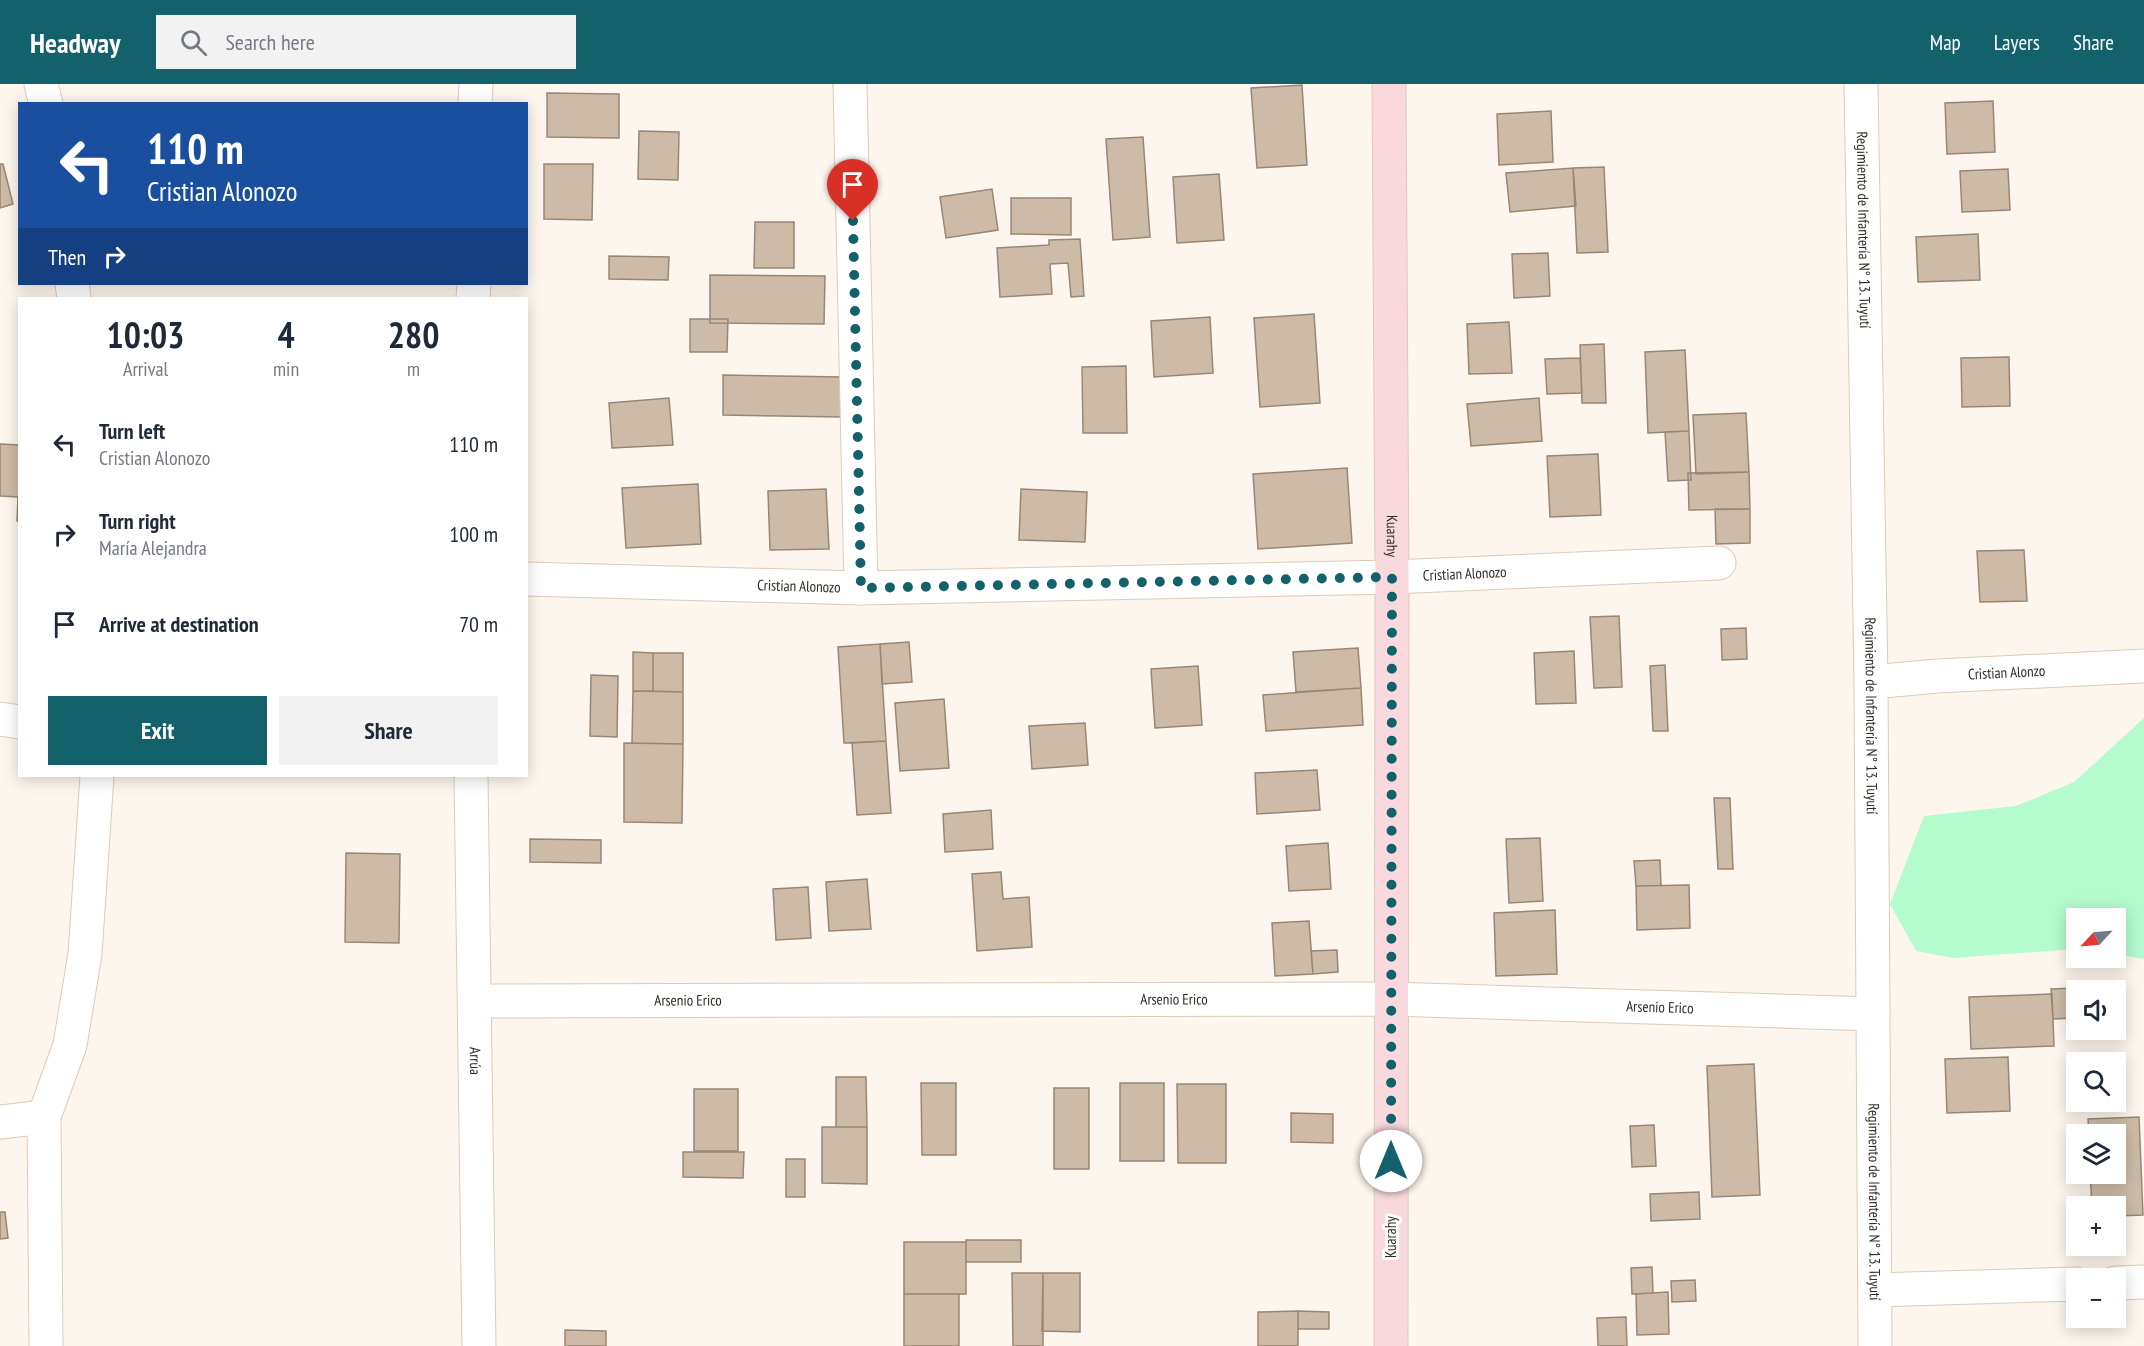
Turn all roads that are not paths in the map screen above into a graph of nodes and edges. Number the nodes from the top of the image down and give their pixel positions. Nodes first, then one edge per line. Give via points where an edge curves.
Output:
1 (41, 84) edge
2 (476, 84) edge
3 (850, 84) edge
4 (1389, 84) edge
5 (1860, 84) edge
6 (46, 102) edge
7 (476, 102) edge
8 (1719, 563) dead end
9 (1392, 577) junction
10 (528, 579) edge
11 (861, 588) junction
12 (2144, 666) edge
13 (1871, 682) junction
14 (0, 719) edge
15 (18, 722) edge
16 (97, 777) edge
17 (471, 777) edge
18 (1392, 999) junction
19 (475, 1001) junction
20 (1873, 1014) junction
21 (44, 1117) junction
22 (0, 1122) edge
23 (2144, 1282) edge
24 (2126, 1283) edge
25 (2066, 1284) edge
26 (1875, 1290) junction
27 (46, 1346) edge
28 (479, 1346) edge
29 (1391, 1346) edge
30 (1875, 1346) edge

1 - 6 street
2 - 7 street
3 - 11 street
4 - 9 street, Kuarahy
5 - 13 street, Regimiento de Infantería N° 13. Tuyutí
8 - 9 street, Cristian Alonozo
9 - 11 street, Cristian Alonozo
9 - 18 street, Kuarahy
10 - 11 street, Cristian Alonozo
12 - 13 street, Cristian Alonzo
13 - 20 street, Regimiento de Infantería N° 13. Tuyutí
14 - 15 street
16 - 21 street via 85,954 70,1044
17 - 19 street, Arrúa
18 - 19 street, Arsenio Erico
18 - 20 street, Arsenio Erico
18 - 29 street, Kuarahy
19 - 28 street, Arrúa
20 - 26 street, Regimiento de Infantería N° 13. Tuyutí
21 - 22 street
21 - 27 street
23 - 24 street
25 - 26 street
26 - 30 street, Regimiento de Infantería N° 13. Tuyutí

